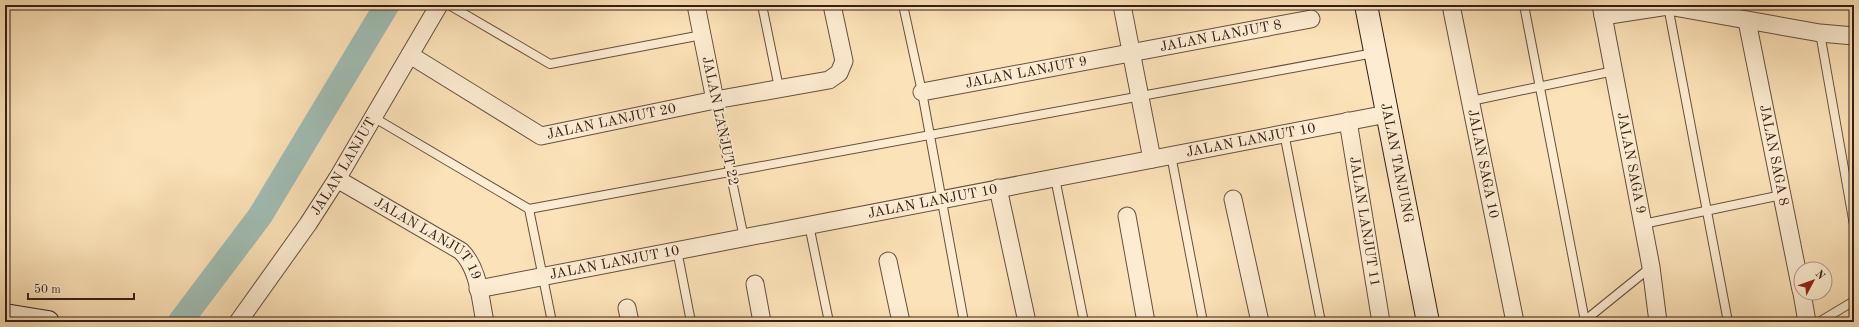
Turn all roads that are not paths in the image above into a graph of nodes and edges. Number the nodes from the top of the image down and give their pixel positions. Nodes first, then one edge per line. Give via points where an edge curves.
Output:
1 (439, 5) edge
2 (449, 5) edge
3 (696, 5) edge
4 (762, 5) edge
5 (832, 5) edge
6 (903, 5) edge
7 (1122, 5) edge
8 (1366, 5) edge
9 (1452, 5) edge
10 (1524, 5) edge
11 (1668, 5) edge
12 (1602, 11) edge
13 (1311, 19) dead end
14 (1747, 20) junction
15 (1820, 33) junction
16 (702, 35) junction
17 (1854, 36) edge
18 (1131, 53) junction
19 (1375, 53) junction
20 (410, 55) junction
21 (1614, 71) junction
22 (1540, 87) junction
23 (779, 88) junction
24 (922, 92) junction
25 (1140, 96) junction
26 (715, 100) junction
27 (1471, 101) junction
28 (1387, 114) junction
29 (373, 117) junction
30 (1348, 121) junction
31 (1284, 133) junction
32 (929, 135) junction
33 (1171, 155) junction
34 (1152, 159) junction
35 (730, 172) junction
36 (1055, 178) junction
37 (337, 179) junction
38 (998, 188) junction
39 (1782, 196) junction
40 (1234, 199) dead end
41 (941, 200) junction
42 (529, 209) junction
43 (1707, 211) junction
44 (1127, 216) dead end
45 (1643, 224) junction
46 (809, 225) junction
47 (1854, 226) edge
48 (744, 238) junction
49 (677, 250) junction
50 (888, 261) dead end
51 (1795, 261) edge
52 (1651, 267) junction
53 (543, 276) junction
54 (755, 284) dead end
55 (478, 289) junction
56 (1803, 301) edge
57 (1854, 301) edge
58 (1584, 321) edge
59 (238, 322) edge
60 (485, 322) edge
61 (552, 322) edge
62 (691, 322) edge
63 (762, 322) edge
64 (829, 322) edge
65 (900, 322) edge
66 (964, 322) edge
67 (1027, 322) edge
68 (1084, 322) edge
69 (1146, 322) edge
70 (1203, 322) edge
71 (1260, 322) edge
72 (1321, 322) edge
73 (1381, 322) edge
74 (1428, 322) edge
75 (1516, 322) edge
76 (1658, 322) edge
77 (1728, 322) edge
78 (1807, 322) edge
79 (1819, 322) edge

1 - 20 street, JALAN LANJUT
2 - 16 lane via 550,64
3 - 16 street, JALAN LANJUT 22
4 - 23 lane
5 - 23 street, JALAN LANJUT 20 via 844,61 839,74 828,80
6 - 24 lane
7 - 18 street
8 - 19 street, JALAN TANJUNG
9 - 27 street, JALAN SAGA 10
10 - 22 lane
11 - 12 street
11 - 14 street
11 - 43 lane
12 - 21 street, JALAN SAGA 9
13 - 18 street, JALAN LANJUT 8
14 - 15 street
14 - 39 street, JALAN SAGA 8
15 - 17 street
15 - 47 lane
16 - 26 street, JALAN LANJUT 22
18 - 24 street, JALAN LANJUT 9
18 - 25 street
19 - 25 lane
19 - 28 street, JALAN TANJUNG
20 - 26 street, JALAN LANJUT 20 via 541,136
20 - 29 street, JALAN LANJUT
21 - 22 lane
21 - 45 street, JALAN SAGA 9
22 - 27 lane
22 - 58 lane
23 - 26 street, JALAN LANJUT 20
24 - 32 lane
25 - 32 lane
25 - 34 street
26 - 35 lane, JALAN LANJUT 22
27 - 75 street, JALAN SAGA 10
28 - 30 street, JALAN LANJUT 10
28 - 74 street, JALAN TANJUNG
29 - 37 street, JALAN LANJUT
29 - 42 lane
30 - 31 street, JALAN LANJUT 10
30 - 73 street, JALAN LANJUT 11
31 - 33 street, JALAN LANJUT 10
31 - 72 lane
32 - 35 lane
32 - 41 lane
33 - 34 street, JALAN LANJUT 10
33 - 70 lane
34 - 36 street, JALAN LANJUT 10
35 - 42 lane
35 - 48 lane, JALAN LANJUT 22
36 - 38 street, JALAN LANJUT 10
36 - 68 lane
37 - 55 street, JALAN LANJUT 19 via 461,251 474,268
37 - 59 street, JALAN LANJUT
38 - 41 street, JALAN LANJUT 10
38 - 67 street
39 - 43 lane
39 - 51 street, JALAN SAGA 8
40 - 71 street
41 - 46 street, JALAN LANJUT 10
41 - 66 lane
42 - 53 lane
43 - 45 lane
43 - 77 lane
44 - 69 street
45 - 52 street, JALAN SAGA 9
46 - 48 street, JALAN LANJUT 10
46 - 64 lane
48 - 49 street, JALAN LANJUT 10
49 - 53 street, JALAN LANJUT 10
49 - 62 lane
50 - 65 street
52 - 58 lane
52 - 76 street, JALAN SAGA 9
53 - 55 street, JALAN LANJUT 10
53 - 61 lane
54 - 63 street
55 - 60 street, JALAN LANJUT 19
56 - 78 street, JALAN SAGA 8
57 - 79 lane

